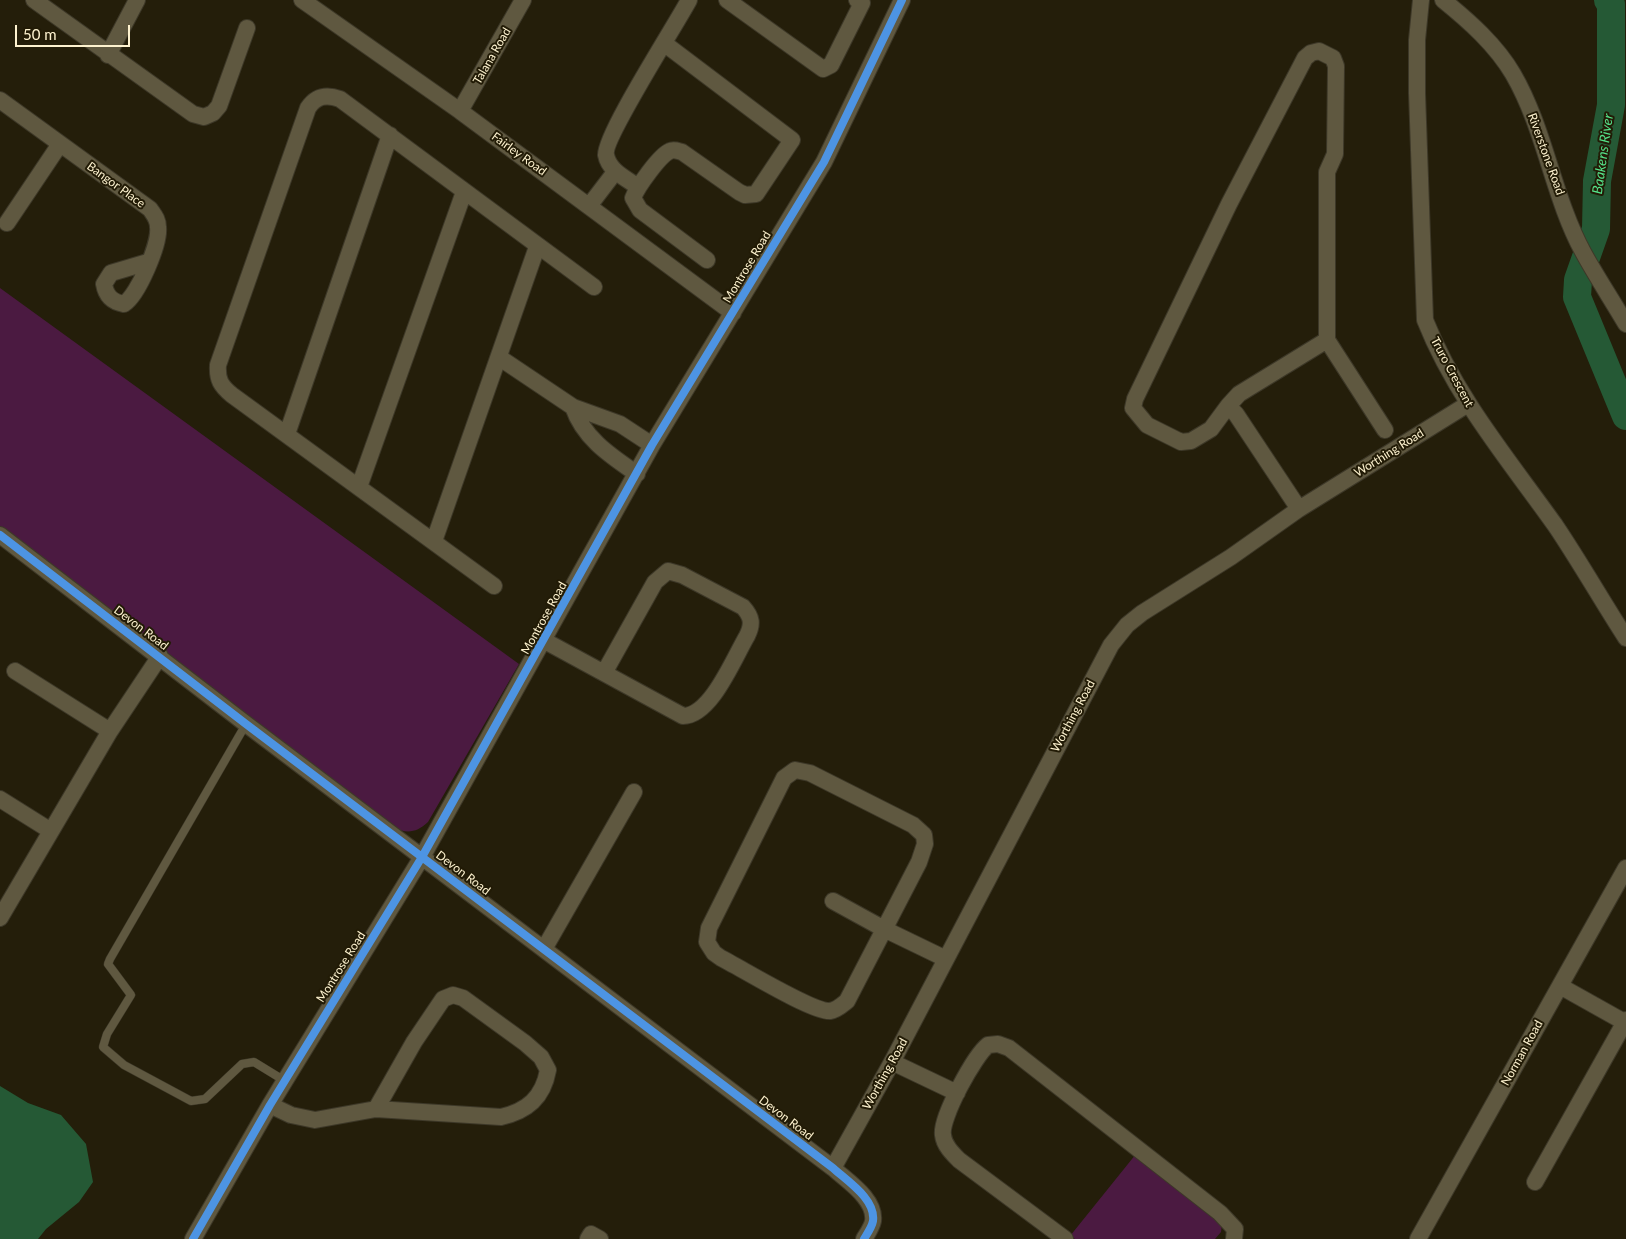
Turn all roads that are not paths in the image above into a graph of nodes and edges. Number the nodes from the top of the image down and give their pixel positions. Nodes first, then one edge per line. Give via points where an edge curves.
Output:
1 (34, 0) edge
2 (137, 0) edge
3 (523, 0) edge
4 (689, 0) edge
5 (727, 0) edge
6 (857, 0) edge
7 (902, 0) edge
8 (1421, 0) edge
9 (1443, 0) edge
10 (304, 1) edge
11 (247, 28) dead end
12 (665, 44) junction
13 (108, 55) junction
14 (0, 100) edge
15 (460, 111) junction
16 (390, 135) junction
17 (60, 144) junction
18 (616, 172) junction
19 (638, 187) junction
20 (464, 192) junction
21 (589, 206) junction
22 (7, 222) dead end
23 (537, 247) junction
24 (707, 260) dead end
25 (148, 262) dead end
26 (594, 288) dead end
27 (733, 313) junction
28 (1626, 324) edge
29 (1327, 340) junction
30 (500, 358) junction
31 (1468, 404) junction
32 (1228, 406) junction
33 (573, 407) junction
34 (1385, 430) dead end
35 (287, 434) junction
36 (652, 445) junction
37 (637, 474) junction
38 (359, 487) junction
39 (1299, 509) junction
40 (0, 534) edge
41 (434, 541) junction
42 (494, 586) dead end
43 (1626, 638) edge
44 (544, 641) junction
45 (160, 656) junction
46 (16, 671) dead end
47 (604, 673) junction
48 (246, 724) junction
49 (110, 731) junction
50 (634, 792) dead end
51 (0, 799) edge
52 (51, 830) junction
53 (422, 857) junction
54 (1626, 868) edge
55 (833, 901) dead end
56 (0, 918) edge
57 (884, 929) junction
58 (544, 949) junction
59 (946, 959) junction
60 (1560, 986) junction
61 (1626, 1022) edge
62 (892, 1062) junction
63 (285, 1081) junction
64 (957, 1093) junction
65 (270, 1105) junction
66 (376, 1109) junction
67 (833, 1168) junction
68 (1536, 1182) dead end
69 (193, 1239) edge
70 (588, 1239) edge
71 (600, 1239) edge
72 (864, 1239) edge
73 (1065, 1239) edge
74 (1234, 1239) edge
75 (1418, 1239) edge

1 - 13 street
2 - 13 street
3 - 15 street, Talana Road
4 - 12 street
5 - 6 street via 823,69 831,65 862,3
7 - 27 street, Montrose Road via 824,162
8 - 31 street, Truro Crescent via 1417,93 1425,320
9 - 28 street, Riverstone Road via 1498,52 1514,74 1587,257
10 - 15 street, Fairley Road
11 - 13 street via 219,106 213,114 204,117 193,114
12 - 18 street via 610,138 605,152
12 - 19 street via 792,140 756,194 745,195 674,150 667,152
14 - 17 street, Bangor Place
15 - 21 street, Fairley Road
16 - 20 street
16 - 35 street
16 - 35 street via 340,99 330,96 314,100 308,108 218,365 220,385
17 - 22 street
17 - 25 street, Bangor Place via 153,213 158,238
18 - 19 street
18 - 21 street
19 - 24 street via 633,198 640,210
20 - 23 street
20 - 38 street
21 - 27 street, Fairley Road
23 - 26 street
23 - 30 street
27 - 36 street, Montrose Road
29 - 32 street via 1239,394
29 - 32 street via 1326,172 1335,154 1336,66 1333,58 1319,51 1305,58 1229,204 1133,408 1147,424 1181,442 1191,441 1212,429
29 - 34 street
30 - 33 street
30 - 41 street
31 - 39 street, Worthing Road
31 - 43 street, Truro Crescent via 1556,527
32 - 39 street
33 - 36 street via 620,424
33 - 37 street via 597,445
35 - 38 street
36 - 37 street, Montrose Road
37 - 44 street, Montrose Road
38 - 41 street
39 - 59 street, Worthing Road via 1142,613 1110,645
40 - 45 street, Devon Road
41 - 42 street
44 - 47 street
44 - 53 street, Montrose Road
45 - 48 street, Devon Road
45 - 49 street
46 - 49 street
47 - 47 street via 655,582 668,571 743,607 750,615 751,628 709,702 690,716 683,716
48 - 53 street, Devon Road
48 - 63 lane via 108,964 131,995 106,1034 103,1047 124,1065 191,1101 205,1099 242,1064 254,1062
49 - 52 street
50 - 58 street
51 - 52 street
52 - 56 street
53 - 58 street, Devon Road
53 - 63 street, Montrose Road
54 - 60 street, Norman Road
55 - 57 street
57 - 57 street via 919,862 925,844 924,835 913,825 810,773 788,772 709,928 707,942 710,948 721,958 809,1005 830,1011 847,1001
57 - 59 street
58 - 67 street, Devon Road
59 - 62 street, Worthing Road
60 - 61 street
60 - 75 street, Norman Road
61 - 68 street
62 - 64 street
62 - 67 street, Worthing Road
63 - 65 street, Montrose Road
64 - 73 street via 942,1126 952,1154
64 - 74 street via 984,1048 993,1044 1004,1045 1220,1213 1235,1229
65 - 66 street via 291,1115 315,1120
65 - 69 street, Montrose Road
66 - 66 street via 486,1117 511,1115 532,1105 543,1088 548,1070 525,1042 463,998 450,996 443,999 414,1042
67 - 72 street, Devon Road via 862,1194 870,1208 872,1223
70 - 71 street via 591,1234

